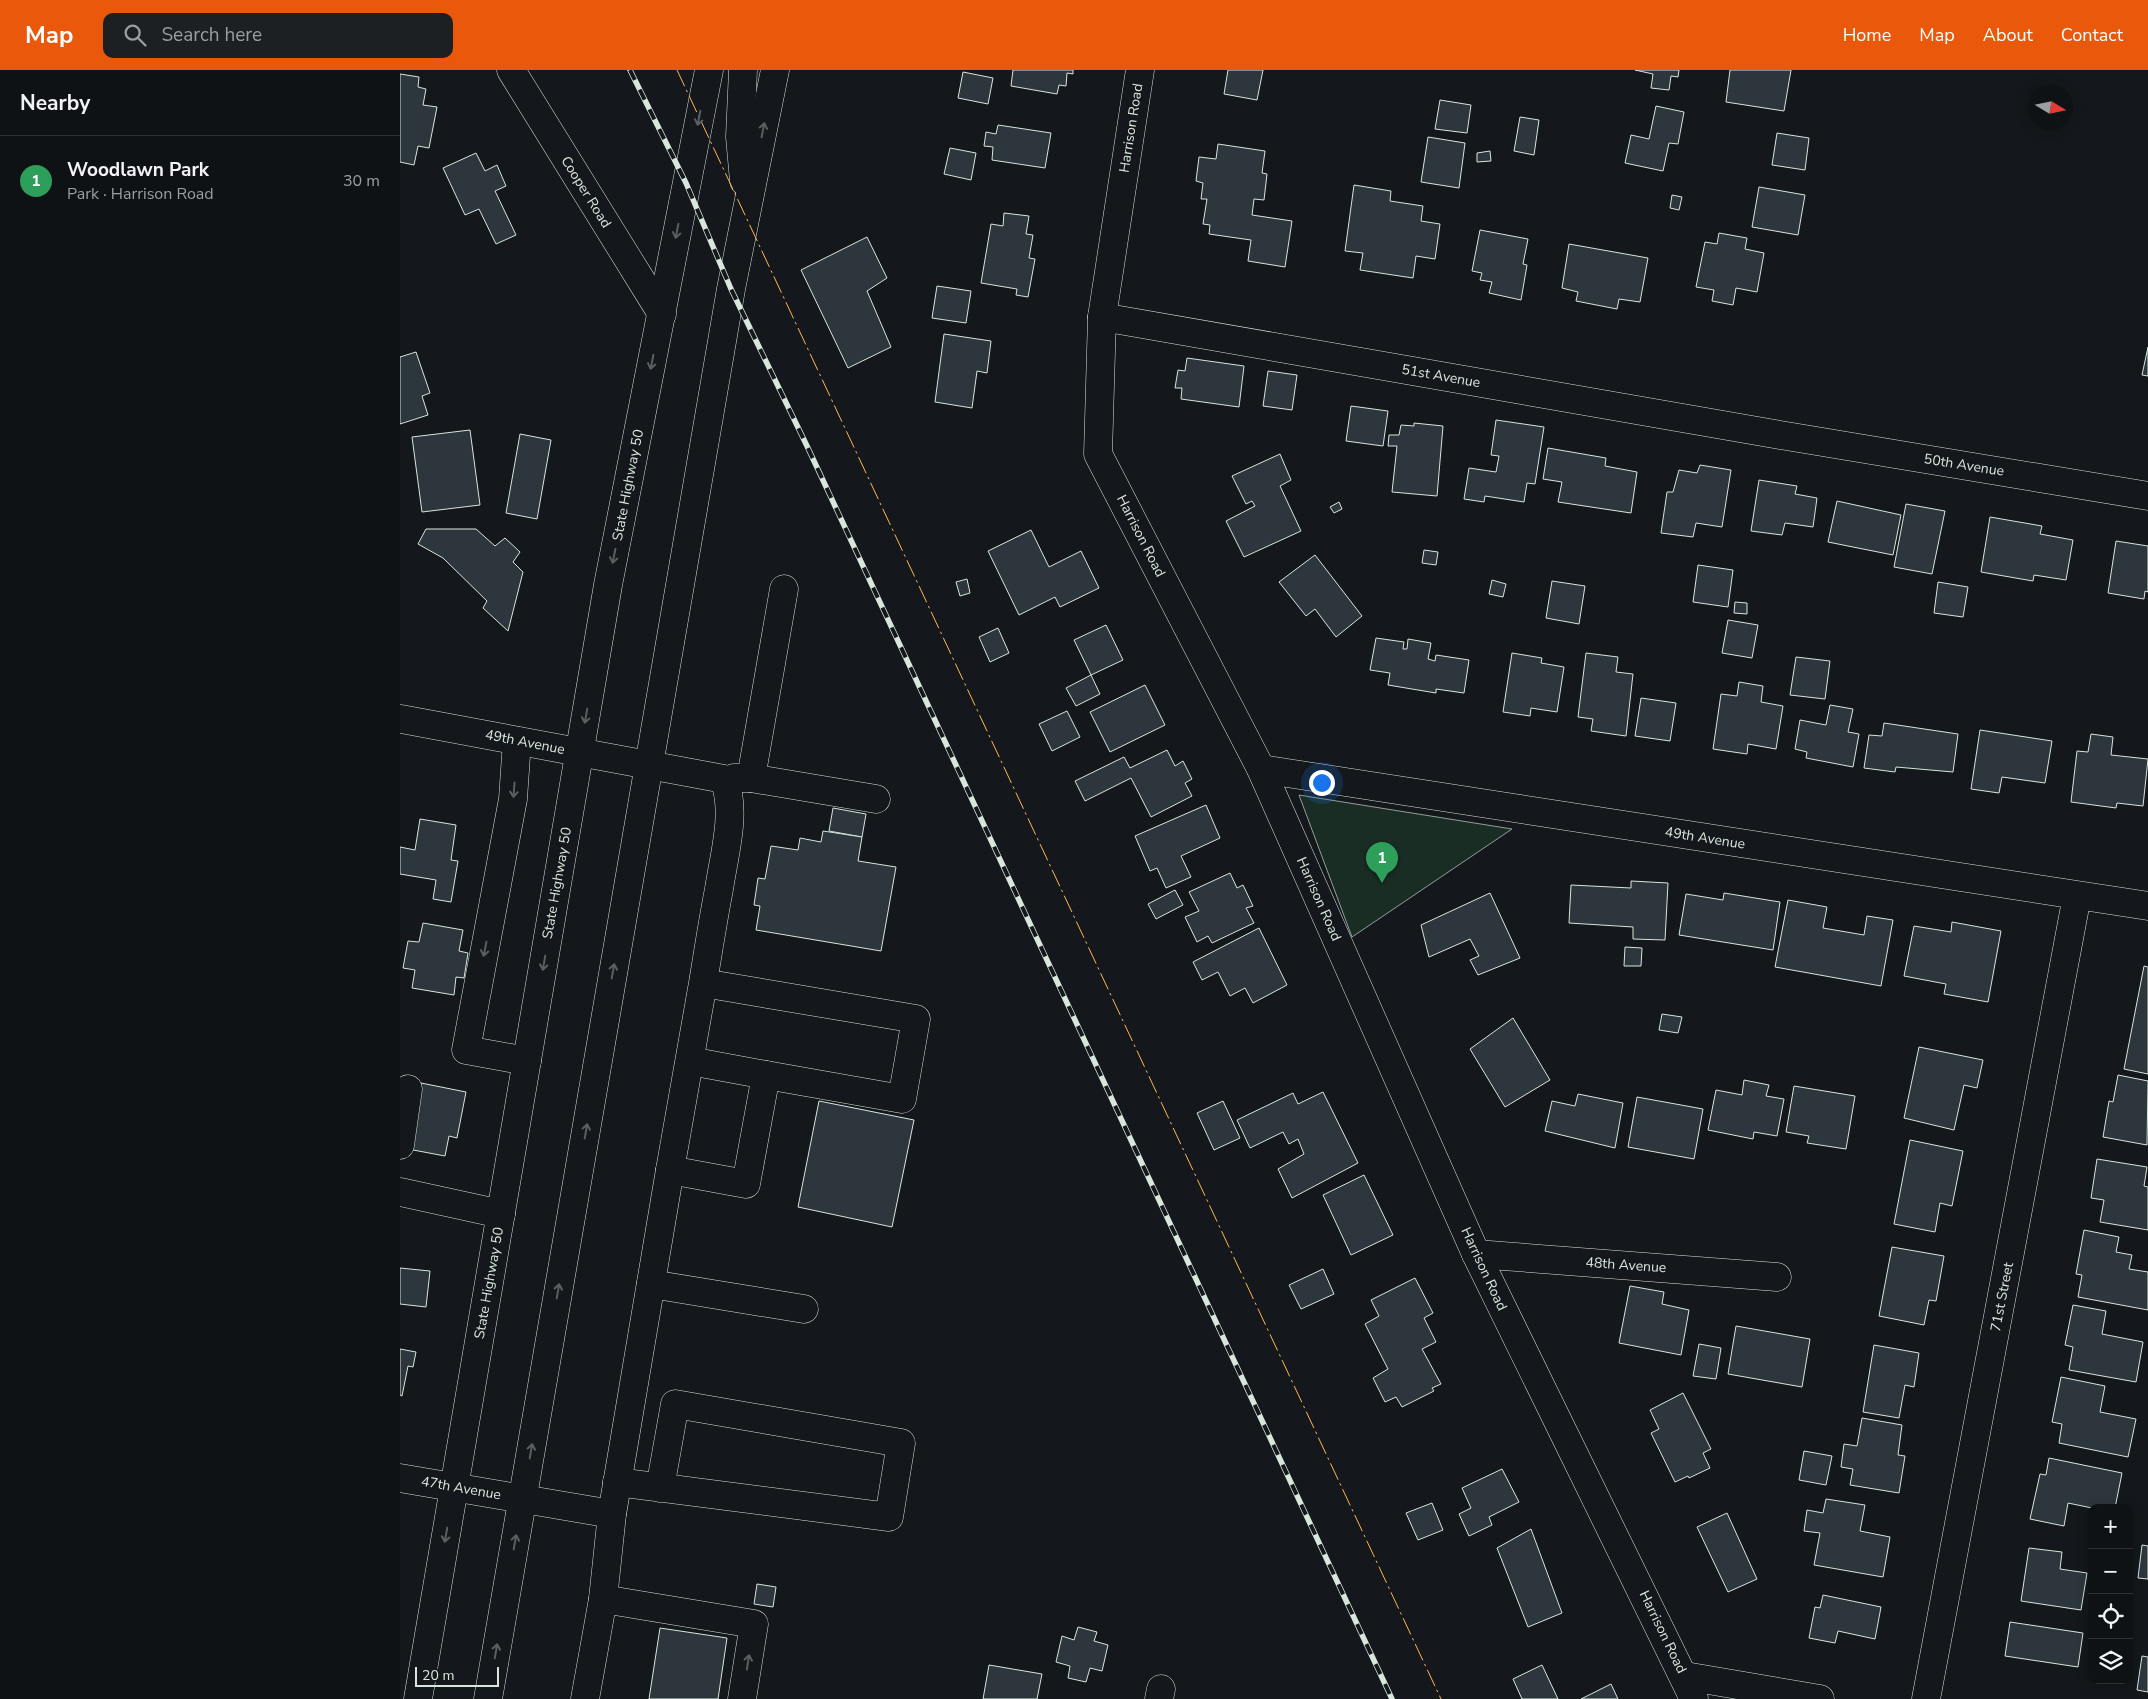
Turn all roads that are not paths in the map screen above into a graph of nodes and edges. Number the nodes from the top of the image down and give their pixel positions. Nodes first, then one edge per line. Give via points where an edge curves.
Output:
1 (511, 70) edge
2 (709, 70) edge
3 (743, 70) edge
4 (775, 70) edge
5 (1140, 70) edge
6 (746, 212) junction
7 (662, 314) junction
8 (1102, 317) junction
9 (1780, 435) joint
10 (2148, 496) edge
11 (784, 589) dead end
12 (400, 719) edge
13 (517, 741) junction
14 (580, 753) junction
15 (649, 766) junction
16 (1262, 769) junction
17 (751, 778) junction
18 (724, 780) junction
19 (876, 799) dead end
20 (2077, 896) junction
21 (2148, 906) edge
22 (703, 983) junction
23 (527, 1061) junction
24 (690, 1061) junction
25 (766, 1075) junction
26 (408, 1089) dead end
27 (400, 1145) edge
28 (670, 1170) junction
29 (400, 1192) edge
30 (501, 1214) junction
31 (1476, 1254) junction
32 (1777, 1277) dead end
33 (651, 1284) junction
34 (804, 1309) dead end
35 (400, 1478) edge
36 (617, 1482) junction
37 (454, 1487) junction
38 (660, 1488) junction
39 (523, 1499) junction
40 (612, 1514) junction
41 (603, 1599) junction
42 (1689, 1688) edge
43 (418, 1699) edge
44 (488, 1699) edge
45 (586, 1699) edge
46 (742, 1699) edge
47 (1820, 1699) edge
48 (1926, 1699) edge

1 - 7 street, Cooper Road
2 -> 7 street, State Highway 50
3 - 6 street via 740,137
6 -> 4 street
5 - 8 street, Harrison Road
6 - 15 street
7 -> 14 street, State Highway 50 via 608,584
8 - 9 street, 51st Avenue
8 - 16 street, Harrison Road via 1098,454
9 - 10 street, 50th Avenue
11 - 17 street
12 - 13 street, 49th Avenue
13 - 14 street, 49th Avenue
13 -> 23 street via 513,799 466,1050
14 - 15 street, 49th Avenue
14 -> 23 street, State Highway 50
15 - 18 street, 49th Avenue
39 -> 15 street
16 - 20 street, 49th Avenue
16 - 31 street, Harrison Road
17 - 18 street, 49th Avenue via 742,776
17 - 19 street, 49th Avenue
18 - 22 street via 729,792 726,846
20 - 21 street, 49th Avenue
20 - 48 street, 71st Street
22 - 24 street
22 - 25 street via 916,1019 902,1099
23 - 30 street, State Highway 50
24 - 25 street
24 - 28 street
25 - 28 street via 746,1184
26 - 27 street
28 - 33 street
29 - 30 street
30 - 37 street, State Highway 50
31 - 32 street, 48th Avenue
31 - 42 street, Harrison Road
33 - 34 street
33 - 36 street
35 - 37 street, 47th Avenue
36 - 38 street
36 - 40 street
37 - 39 street, 47th Avenue
37 -> 43 street, State Highway 50
38 - 38 street via 889,1517 901,1443 675,1404
39 - 40 street, 47th Avenue
44 -> 39 street
40 - 41 street
41 - 45 street
46 -> 41 street via 754,1624
42 - 47 street

